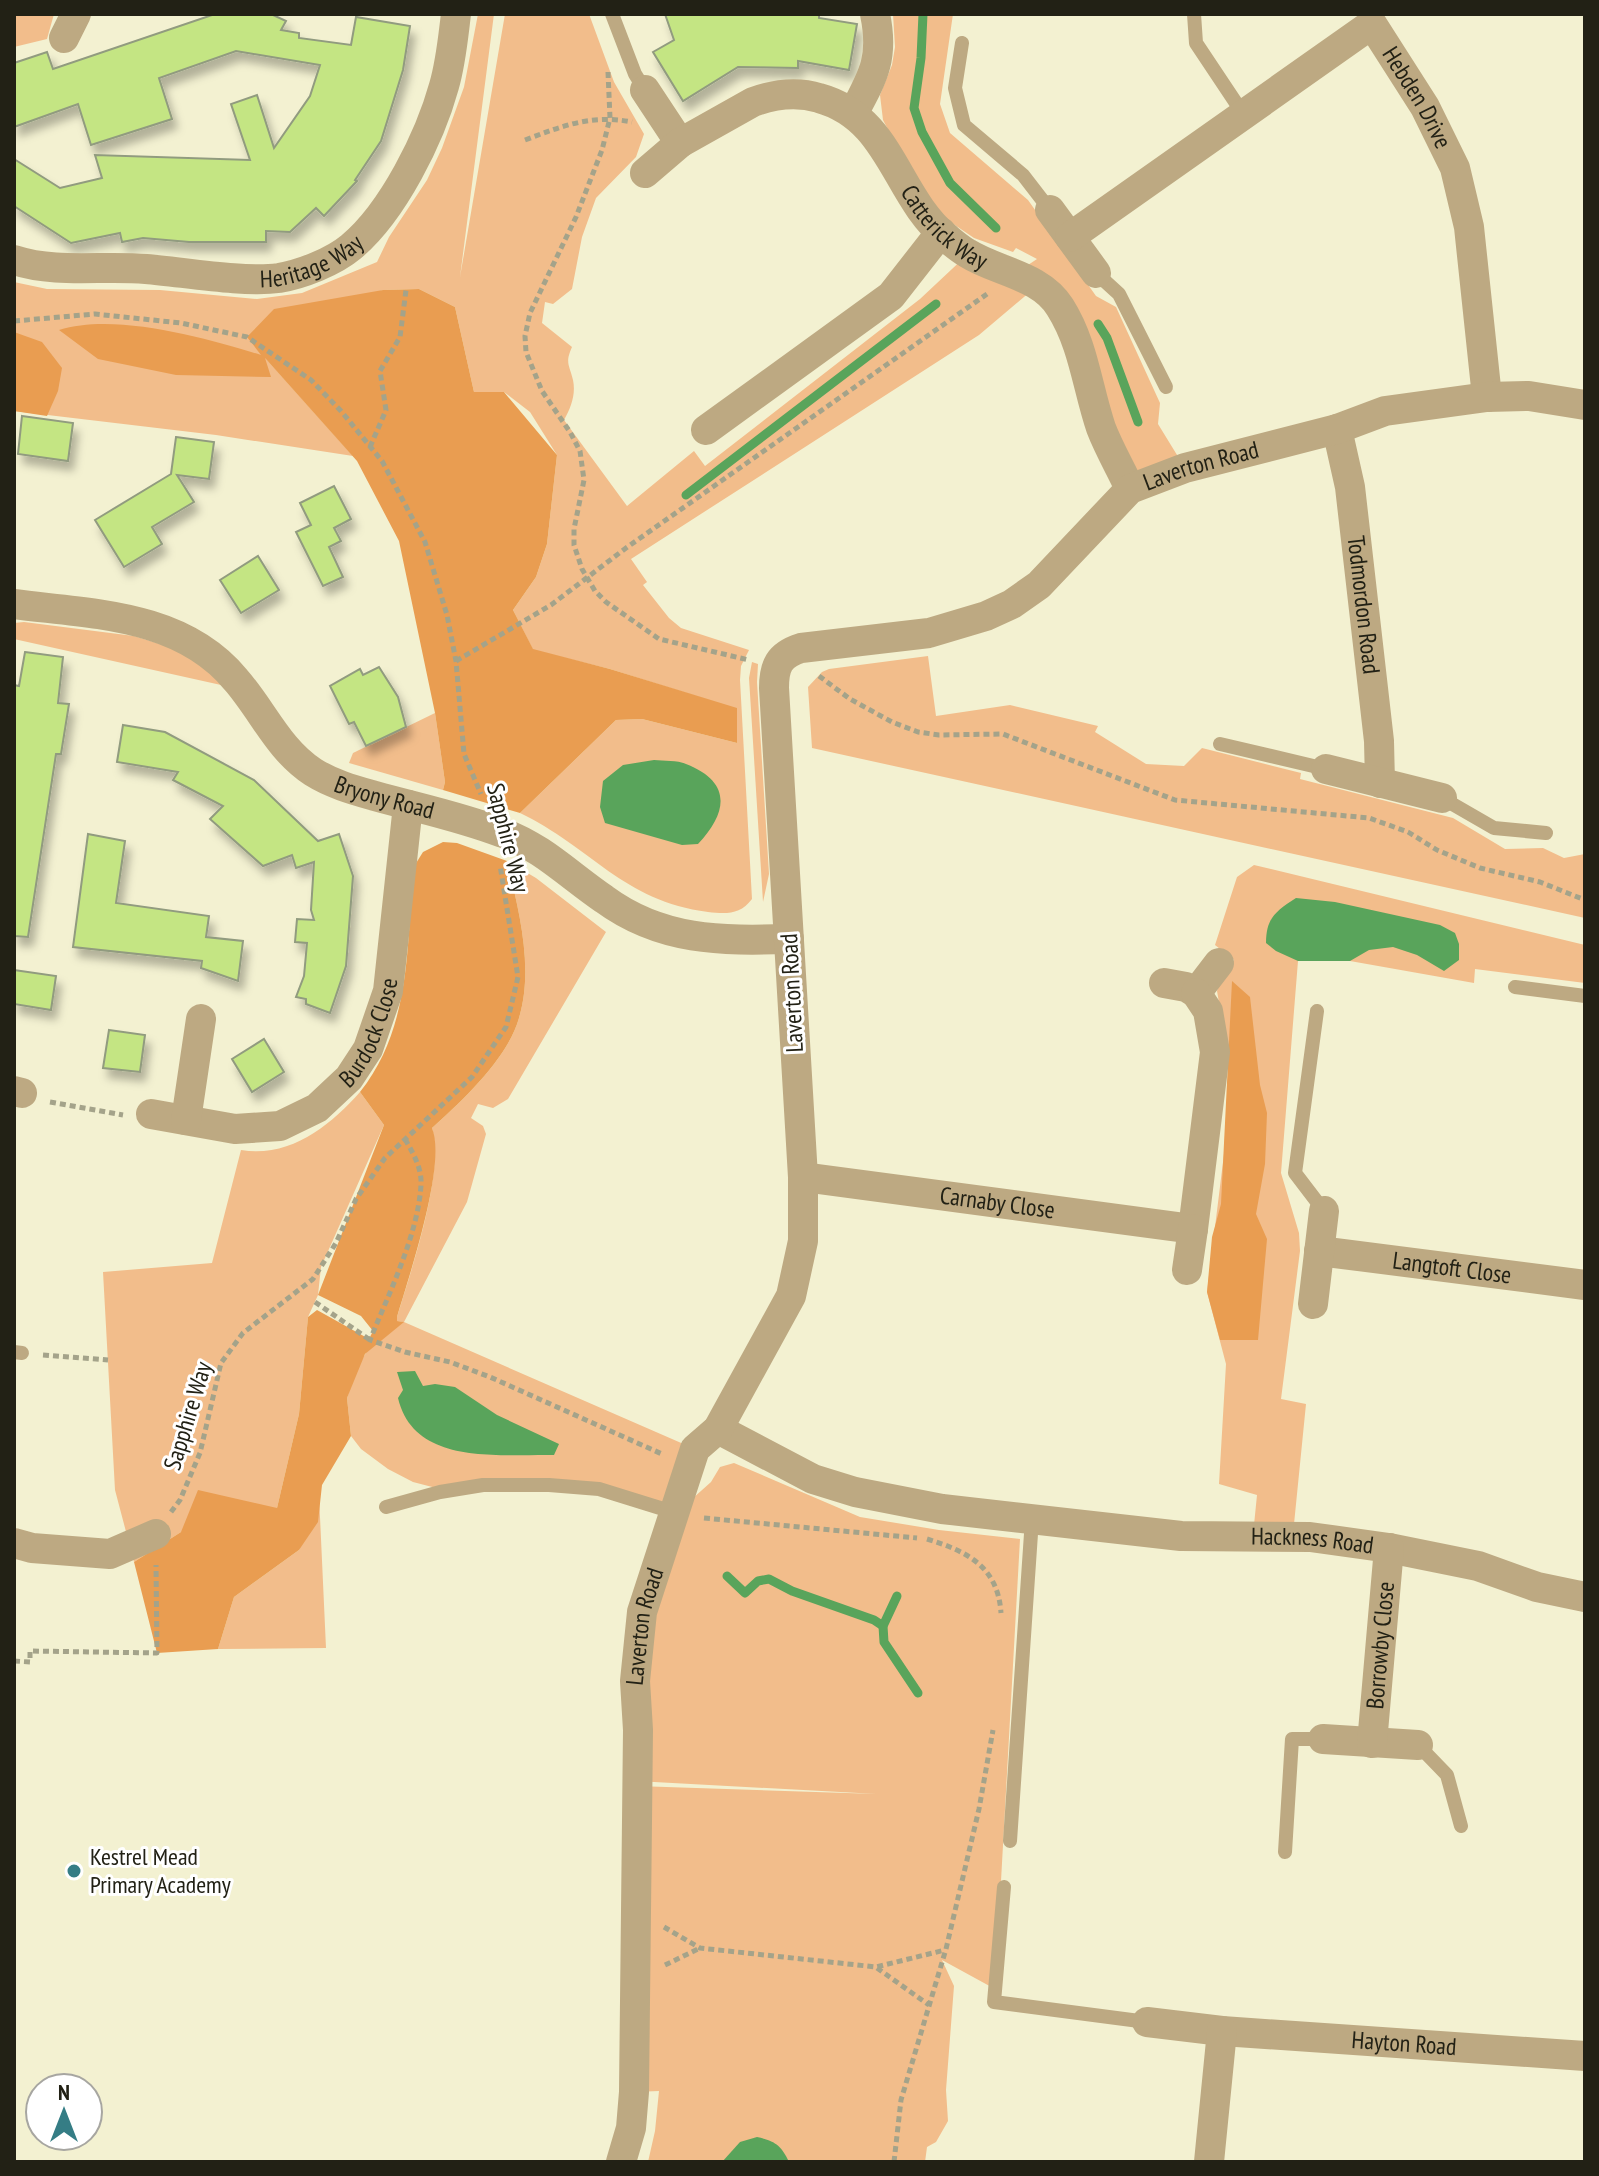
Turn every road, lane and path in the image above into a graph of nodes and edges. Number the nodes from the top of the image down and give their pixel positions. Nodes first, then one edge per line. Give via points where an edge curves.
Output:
1 (455, 14) edge
2 (612, 14) edge
3 (875, 14) edge
4 (1194, 14) edge
5 (1379, 19) edge
6 (962, 43) dead end
7 (607, 63) dead end
8 (645, 90) joint
9 (854, 112) junction
10 (1244, 115) junction
11 (610, 118) junction
12 (676, 137) junction
13 (525, 140) dead end
14 (645, 173) dead end
15 (1050, 210) joint
16 (941, 232) junction
17 (1070, 237) junction
18 (14, 260) edge
19 (1016, 273) junction
20 (1096, 273) joint
21 (406, 290) dead end
22 (14, 321) edge
23 (1166, 387) dead end
24 (1487, 397) junction
25 (1585, 405) edge
26 (1337, 429) junction
27 (706, 430) dead end
28 (370, 447) junction
29 (1130, 489) junction
30 (587, 577) junction
31 (14, 604) edge
32 (785, 658) junction
33 (456, 661) junction
34 (1220, 744) dead end
35 (1326, 769) joint
36 (1380, 783) junction
37 (1442, 798) joint
38 (408, 805) junction
39 (491, 828) junction
40 (1546, 833) dead end
41 (1585, 900) edge
42 (789, 939) junction
43 (1219, 963) dead end
44 (1164, 983) dead end
45 (1515, 987) dead end
46 (1196, 993) junction
47 (1585, 996) edge
48 (1317, 1011) dead end
49 (201, 1019) dead end
50 (18, 1092) edge
51 (151, 1114) joint
52 (186, 1120) junction
53 (405, 1139) junction
54 (803, 1177) junction
55 (1324, 1211) joint
56 (1193, 1229) junction
57 (1319, 1251) junction
58 (1187, 1270) dead end
59 (1585, 1285) edge
60 (315, 1302) dead end
61 (1313, 1304) dead end
62 (370, 1340) junction
63 (18, 1353) edge
64 (108, 1360) dead end
65 (718, 1429) junction
66 (689, 1465) junction
67 (386, 1507) dead end
68 (672, 1514) junction
69 (1032, 1519) junction
70 (156, 1534) junction
71 (14, 1543) edge
72 (1389, 1548) junction
73 (1585, 1597) edge
74 (1003, 1628) dead end
75 (14, 1661) edge
76 (994, 1724) dead end
77 (1323, 1739) joint
78 (1372, 1743) junction
79 (1418, 1745) joint
80 (1461, 1826) dead end
81 (1010, 1841) dead end
82 (1285, 1852) dead end
83 (1004, 1887) dead end
84 (636, 1909) junction
85 (946, 1949) junction
86 (876, 1967) junction
87 (929, 2005) junction
88 (1147, 2022) joint
89 (1222, 2031) junction
90 (1585, 2056) edge
91 (621, 2162) edge
92 (894, 2162) edge
93 (1209, 2162) edge

1 - 18 street, Heritage Way via 444,86 424,139 373,222 335,257 267,279 123,267 54,269
2 - 8 lane
3 - 9 street via 879,57
4 - 10 lane via 1196,43
5 - 10 street, Hebden Drive
5 - 24 street, Hebden Drive via 1455,168 1469,227
6 - 15 lane via 955,88 964,125 1023,175
7 - 11 path
8 - 12 street
9 - 12 street, Catterick Way via 808,95 777,95
9 - 16 street, Catterick Way
10 - 17 street, Hebden Drive
11 - 12 path
11 - 13 path via 582,120
11 - 30 path via 592,179 534,303 525,336 536,378 583,461 574,539
12 - 14 street, Catterick Way
15 - 17 street
16 - 19 street, Catterick Way via 968,254
16 - 27 street via 891,296
17 - 20 street
19 - 29 street, Catterick Way via 1058,304 1074,332 1101,428
19 - 30 path
20 - 23 lane via 1119,294
21 - 28 path via 400,337 380,371 386,410
22 - 28 path, Sapphire Way via 95,314 247,337 311,380
24 - 25 street, Laverton Road via 1529,396
24 - 26 street, Laverton Road via 1385,411
26 - 29 street, Laverton Road via 1185,468
26 - 36 street, Todmordon Road via 1350,487
28 - 33 path, Sapphire Way via 425,542
29 - 32 street, Laverton Road via 1039,585 999,610 929,633
30 - 32 path via 600,597 659,639
30 - 33 path via 551,605
31 - 38 street, Bryony Road via 145,623 190,640 221,663 276,737 309,769 340,785
32 - 41 path via 918,732 1003,734 1175,800 1369,818 1480,868 1540,882
32 - 42 street, Laverton Road via 777,739
33 - 39 path, Sapphire Way via 464,754
34 - 35 lane
35 - 36 street
36 - 37 street
37 - 40 lane via 1494,828
38 - 39 street, Bryony Road
38 - 52 street, Burdock Close via 388,991 368,1049 349,1078 317,1108 280,1126 244,1129
39 - 42 street, Bryony Road via 528,844 652,927 724,940
39 - 53 path, Sapphire Way via 518,977 506,1027 472,1077
42 - 54 street, Laverton Road
43 - 46 street
44 - 46 street
45 - 47 lane
46 - 56 street via 1208,1011 1215,1052
48 - 55 lane via 1295,1173
49 - 52 street
50 - 51 path via 133,1117
51 - 52 street, Burdock Close
53 - 62 path via 422,1183 412,1232
53 - 70 path, Sapphire Way via 356,1199 313,1279 243,1333 221,1363 200,1453 180,1500
54 - 56 street, Carnaby Close
54 - 65 street, Laverton Road via 803,1241 791,1296
55 - 57 street
56 - 58 street
57 - 59 street, Langtoft Close
57 - 61 street
60 - 62 path
62 - 66 path via 490,1377
63 - 64 path
65 - 66 street, Laverton Road via 695,1449
65 - 69 street, Hackness Road via 813,1479 855,1492
66 - 68 street, Laverton Road
67 - 68 lane via 483,1485 549,1485 599,1489
68 - 74 path via 888,1533 960,1549 985,1569 1000,1598
68 - 84 street, Laverton Road via 642,1612 635,1681
69 - 72 street, Hackness Road via 1181,1536 1310,1537
69 - 81 lane
70 - 71 street via 110,1554
70 - 75 path via 157,1653 30,1651 30,1662
72 - 73 street, Hackness Road via 1478,1566
72 - 78 street, Borrowby Close
76 - 85 path
77 - 78 street, Borrowby Close
77 - 82 lane via 1292,1739
78 - 79 street, Borrowby Close
79 - 80 lane via 1447,1775
83 - 88 lane via 994,2002
84 - 86 path via 700,1948
84 - 91 street, Laverton Road via 634,2092
85 - 86 path
85 - 87 path
86 - 87 path
87 - 92 path via 901,2100
88 - 89 street, Hayton Road
89 - 90 street, Hayton Road
89 - 93 street

